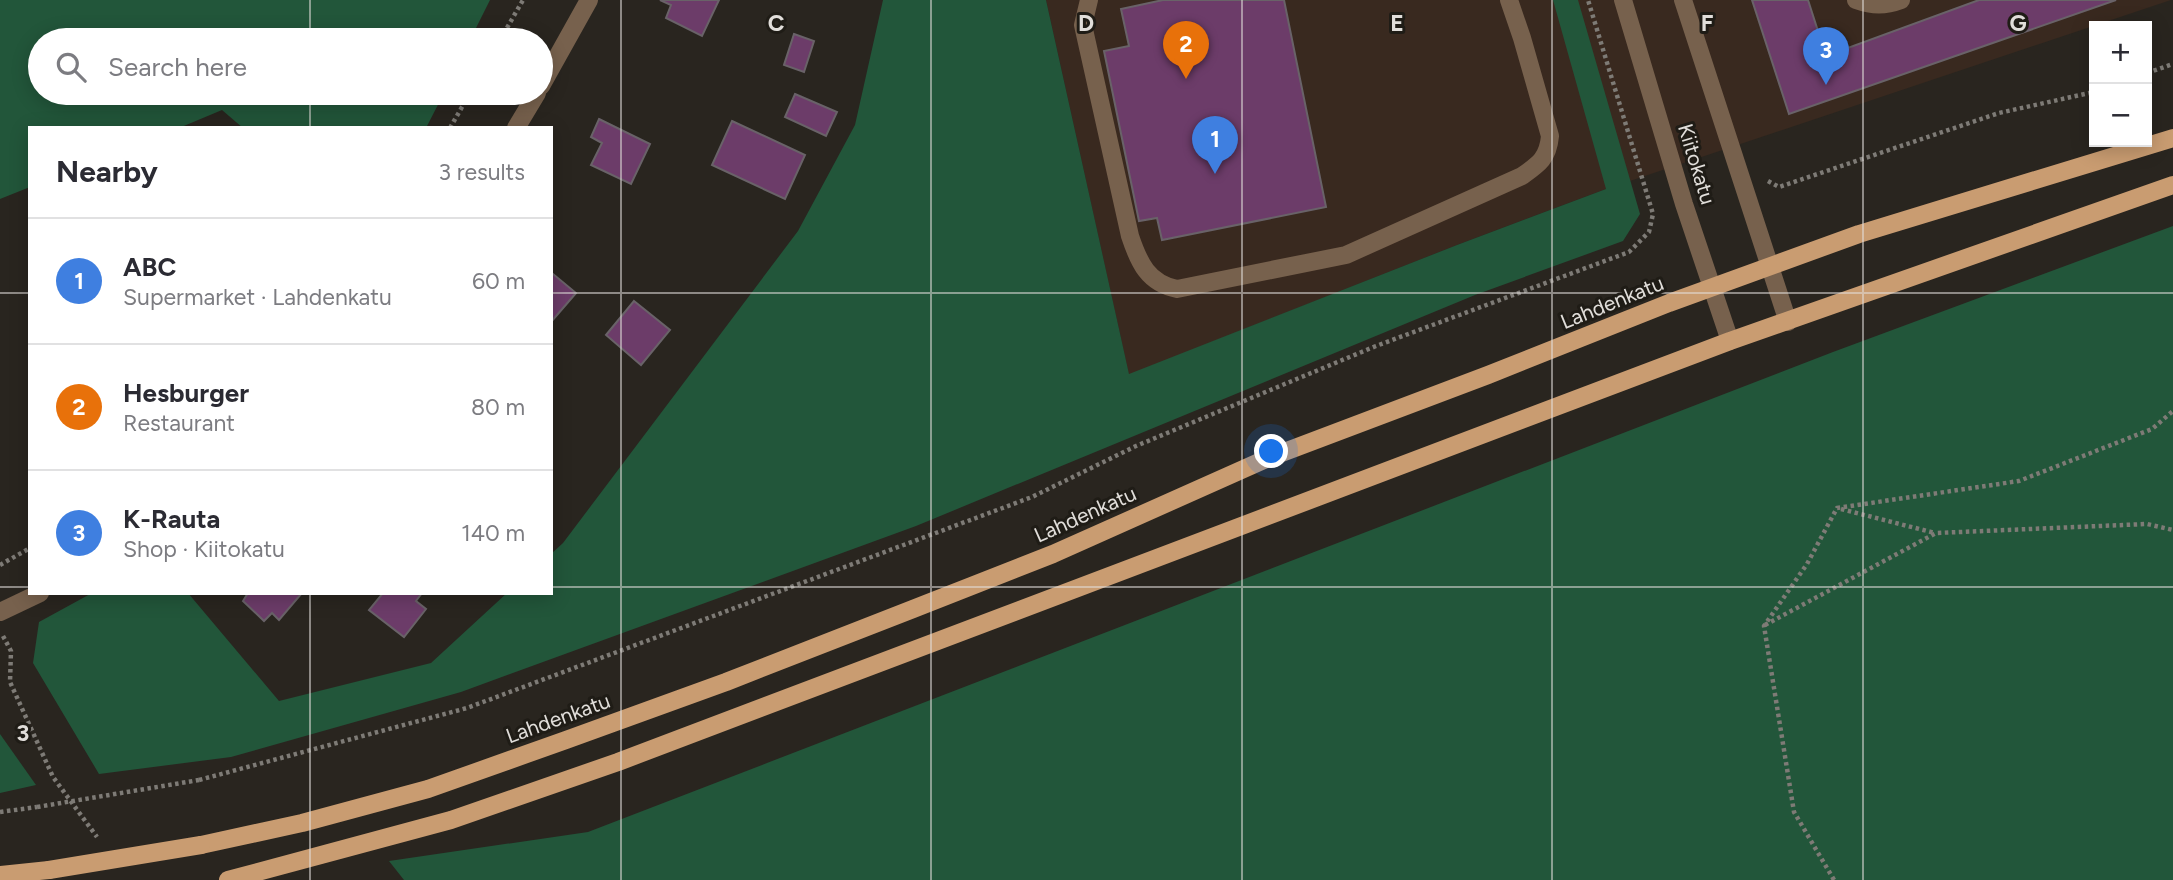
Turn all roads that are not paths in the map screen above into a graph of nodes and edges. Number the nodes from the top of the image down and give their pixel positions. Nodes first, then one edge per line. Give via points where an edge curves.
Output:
1 (589, 0) edge
2 (1089, 0) edge
3 (1509, 0) edge
4 (1623, 0) edge
5 (1683, 0) edge
6 (1856, 0) edge
7 (1901, 0) edge
8 (553, 64) edge
9 (530, 105) edge
10 (517, 126) edge
11 (2173, 138) edge
12 (2173, 185) edge
13 (1770, 266) junction
14 (1713, 287) junction
15 (1788, 322) junction
16 (1730, 341) junction
17 (36, 595) edge
18 (0, 612) edge
19 (0, 875) edge
20 (228, 880) edge

1 - 8 street
2 - 3 street via 1083,25 1130,236 1147,271 1162,286 1177,289 1346,255 1522,176 1540,163 1549,149 1550,136
4 - 14 street, Kiitokatu
5 - 13 street, Kiitokatu
6 - 7 street via 1872,6
9 - 10 street
11 - 13 main road, Lahdenkatu via 1859,234
12 - 15 main road
13 - 14 main road, Lahdenkatu
13 - 15 street, Kiitokatu
14 - 16 street, Kiitokatu
14 - 19 main road, Lahdenkatu, bridge via 1266,458 1053,554 726,682 428,789 201,845
15 - 16 main road
16 - 20 main road via 618,762 451,820
17 - 18 street

